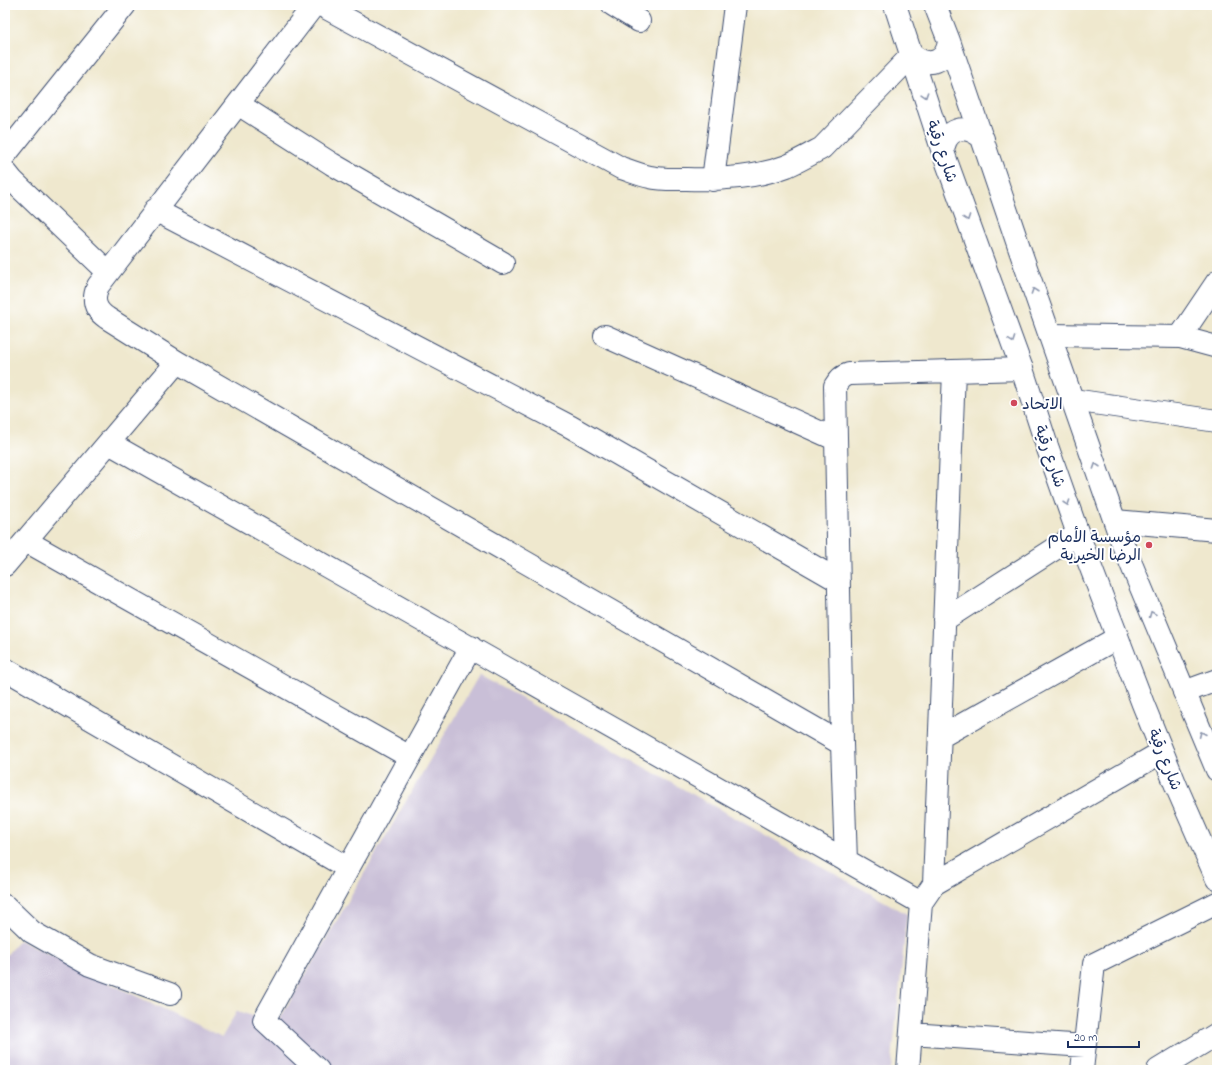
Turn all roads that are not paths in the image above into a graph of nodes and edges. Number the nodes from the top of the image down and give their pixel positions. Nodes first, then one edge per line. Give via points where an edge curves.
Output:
1 (124, 5) edge
2 (314, 5) edge
3 (321, 5) edge
4 (613, 5) edge
5 (735, 5) edge
6 (895, 5) edge
7 (935, 5) edge
8 (639, 21) dead end
9 (950, 41) junction
10 (912, 55) junction
11 (238, 104) junction
12 (983, 139) junction
13 (943, 152) junction
14 (5, 155) edge
15 (5, 171) edge
16 (713, 180) junction
17 (155, 210) junction
18 (503, 264) dead end
19 (108, 272) junction
20 (1217, 282) edge
21 (1050, 335) junction
22 (605, 336) dead end
23 (1180, 337) junction
24 (1217, 346) edge
25 (177, 362) junction
26 (1022, 369) junction
27 (954, 371) junction
28 (1073, 400) junction
29 (1217, 421) edge
30 (835, 439) junction
31 (109, 443) junction
32 (1115, 521) junction
33 (1217, 530) edge
34 (1078, 534) junction
35 (12, 552) edge
36 (839, 581) junction
37 (944, 620) junction
38 (1117, 638) junction
39 (471, 647) junction
40 (5, 669) edge
41 (1217, 680) edge
42 (1184, 692) junction
43 (940, 737) junction
44 (842, 744) junction
45 (1162, 752) junction
46 (410, 757) junction
47 (1217, 770) edge
48 (846, 860) junction
49 (348, 868) junction
50 (1217, 878) edge
51 (934, 884) junction
52 (921, 903) junction
53 (1217, 903) edge
54 (5, 906) edge
55 (170, 994) dead end
56 (911, 1034) junction
57 (1217, 1034) edge
58 (1085, 1046) junction
59 (318, 1070) edge
60 (908, 1070) edge
61 (1082, 1070) edge
62 (1158, 1070) edge

1 - 14 street
2 - 11 street
3 - 16 street via 621,168 657,178
4 - 8 street
5 - 16 street
6 - 10 street, شارع رقية
7 - 9 street
9 - 10 street via 946,53 936,61 923,62
9 - 12 street
10 -> 13 street, شارع رقية
10 - 16 street via 822,148 786,166 767,172
11 - 17 street
11 - 18 street via 332,164
12 - 13 street via 972,130 958,130 946,138
21 -> 12 street
13 -> 26 street, شارع رقية
15 - 19 street
17 - 19 street
17 - 36 street via 571,427
19 - 25 street via 94,294 97,309
20 - 23 street
21 - 23 street
21 - 28 street
22 - 30 street
23 - 24 street
25 - 31 street
25 - 44 street
26 - 27 street
26 -> 34 street, شارع رقية
27 - 30 street via 843,376 835,386
27 - 37 street
28 - 29 street
32 -> 28 street
30 - 36 street
31 - 35 street
31 - 39 street
32 - 33 street
42 -> 32 street
34 - 37 street
34 - 38 street, شارع رقية
35 - 46 street
36 - 44 street
37 - 43 street
38 - 43 street
38 - 45 street, شارع رقية
39 - 46 street
39 - 48 street
40 - 49 street
41 - 42 street
47 -> 42 street
43 - 51 street
44 - 48 street
45 - 50 street, شارع رقية
45 - 51 street
46 - 49 street
48 - 52 street
49 - 59 street via 264,1020
51 - 52 street
52 - 56 street
53 - 58 street via 1094,964
54 - 55 street via 32,932 90,965
56 - 58 street
56 - 60 street
57 - 62 street
58 - 61 street

